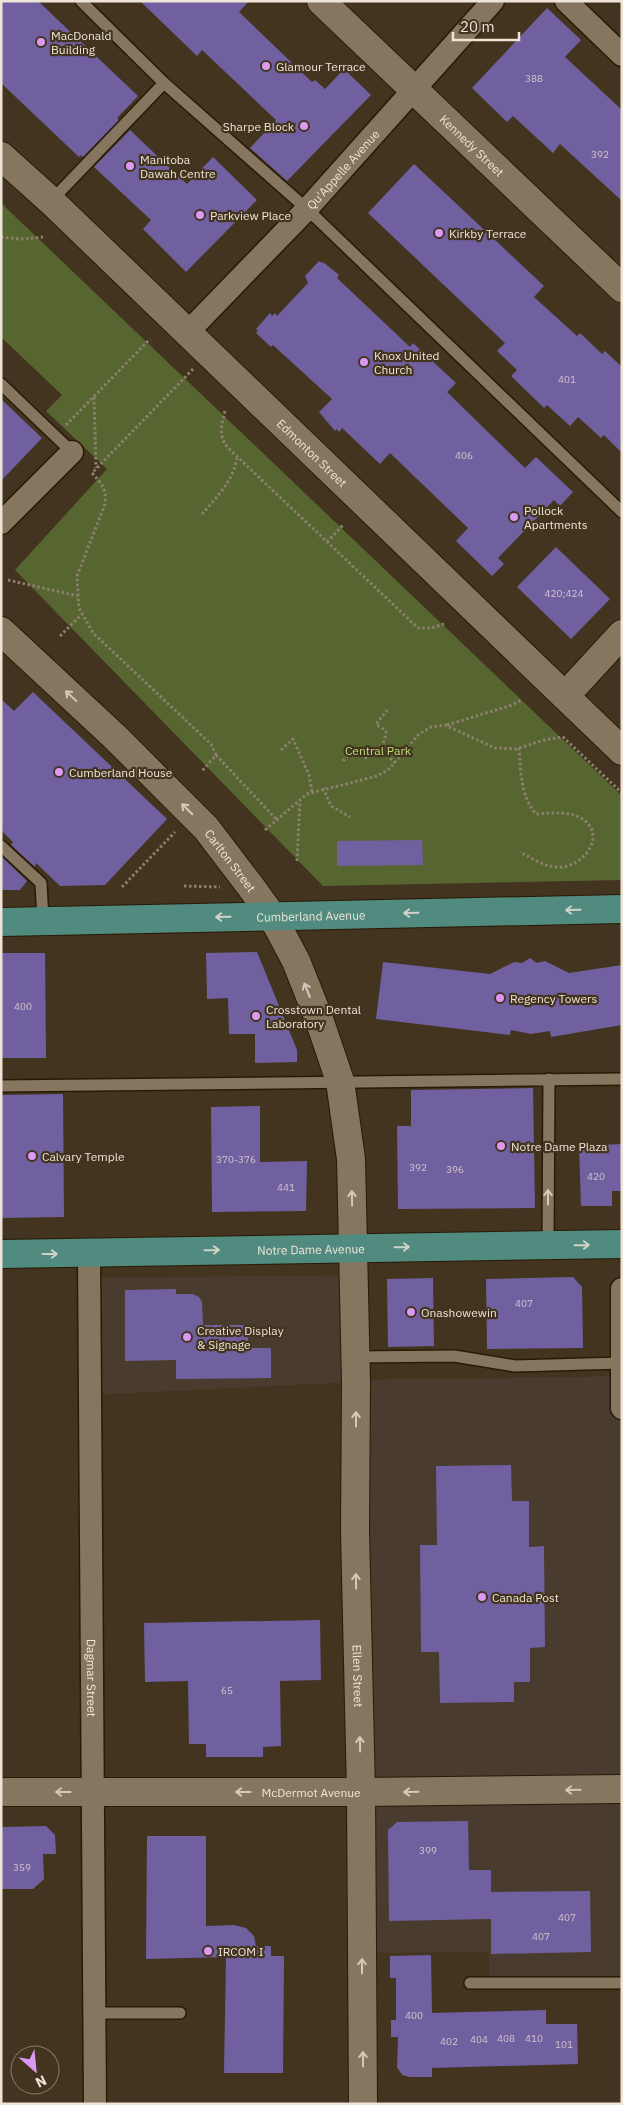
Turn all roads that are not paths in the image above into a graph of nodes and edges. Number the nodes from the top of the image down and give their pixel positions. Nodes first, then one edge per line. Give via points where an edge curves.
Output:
1 (81, 1) edge
2 (321, 1) edge
3 (493, 1) edge
4 (566, 1) edge
5 (622, 55) edge
6 (164, 83) junction
7 (413, 90) junction
8 (1, 156) edge
9 (51, 201) junction
10 (307, 210) junction
11 (622, 288) edge
12 (187, 333) junction
13 (1, 384) edge
14 (72, 452) joint
15 (622, 512) edge
16 (1, 523) edge
17 (1, 631) edge
18 (622, 634) edge
19 (565, 696) junction
20 (622, 751) edge
21 (1, 846) edge
22 (622, 909) edge
23 (272, 916) junction
24 (43, 921) junction
25 (1, 922) edge
26 (549, 1079) junction
27 (622, 1079) edge
28 (340, 1081) junction
29 (1, 1086) edge
30 (622, 1244) edge
31 (548, 1245) junction
32 (353, 1247) junction
33 (89, 1253) junction
34 (1, 1254) edge
35 (622, 1289) edge
36 (355, 1357) junction
37 (621, 1363) edge
38 (622, 1408) edge
39 (622, 1789) edge
40 (1, 1792) edge
41 (94, 1792) junction
42 (361, 1792) junction
43 (470, 1983) dead end
44 (622, 1983) edge
45 (94, 2013) junction
46 (180, 2013) dead end
47 (95, 2104) edge
48 (363, 2104) edge

1 - 6 lane
2 - 7 street, Kennedy Street
3 - 7 street, Qu'Appelle Avenue
4 - 5 street
6 - 9 lane
6 - 10 lane
7 - 10 street, Qu'Appelle Avenue
7 - 11 street, Kennedy Street
8 - 9 street, Edmonton Street
9 - 12 street, Edmonton Street
10 - 12 street, Qu'Appelle Avenue
10 - 15 lane
12 - 19 street, Edmonton Street
13 - 14 lane
14 - 16 street
23 -> 17 street, Carlton Street via 206,828 115,737
18 - 19 street
19 - 20 street, Edmonton Street
21 - 24 lane via 41,883
22 -> 23 main road, Cumberland Avenue
23 -> 24 main road, Cumberland Avenue
28 -> 23 street, Carlton Street via 296,961
24 - 25 main road, Cumberland Avenue
26 - 27 lane
26 - 28 lane
31 -> 26 lane
28 - 29 lane
32 -> 28 street, Carlton Street via 351,1159
31 -> 30 main road, Notre Dame Avenue
32 -> 31 main road, Notre Dame Avenue
33 -> 32 main road, Notre Dame Avenue
32 - 36 street, Ellen Street
34 -> 33 main road, Notre Dame Avenue
33 - 41 street, Dagmar Street
35 - 37 street
36 - 37 lane via 454,1356 515,1366
42 -> 36 street, Ellen Street
37 - 38 street
39 -> 42 street, McDermot Avenue
41 -> 40 street, McDermot Avenue
42 -> 41 street, McDermot Avenue
41 - 45 street, Dagmar Street
48 -> 42 street, Ellen Street
43 - 44 lane
45 - 46 lane
45 - 47 street, Dagmar Street

